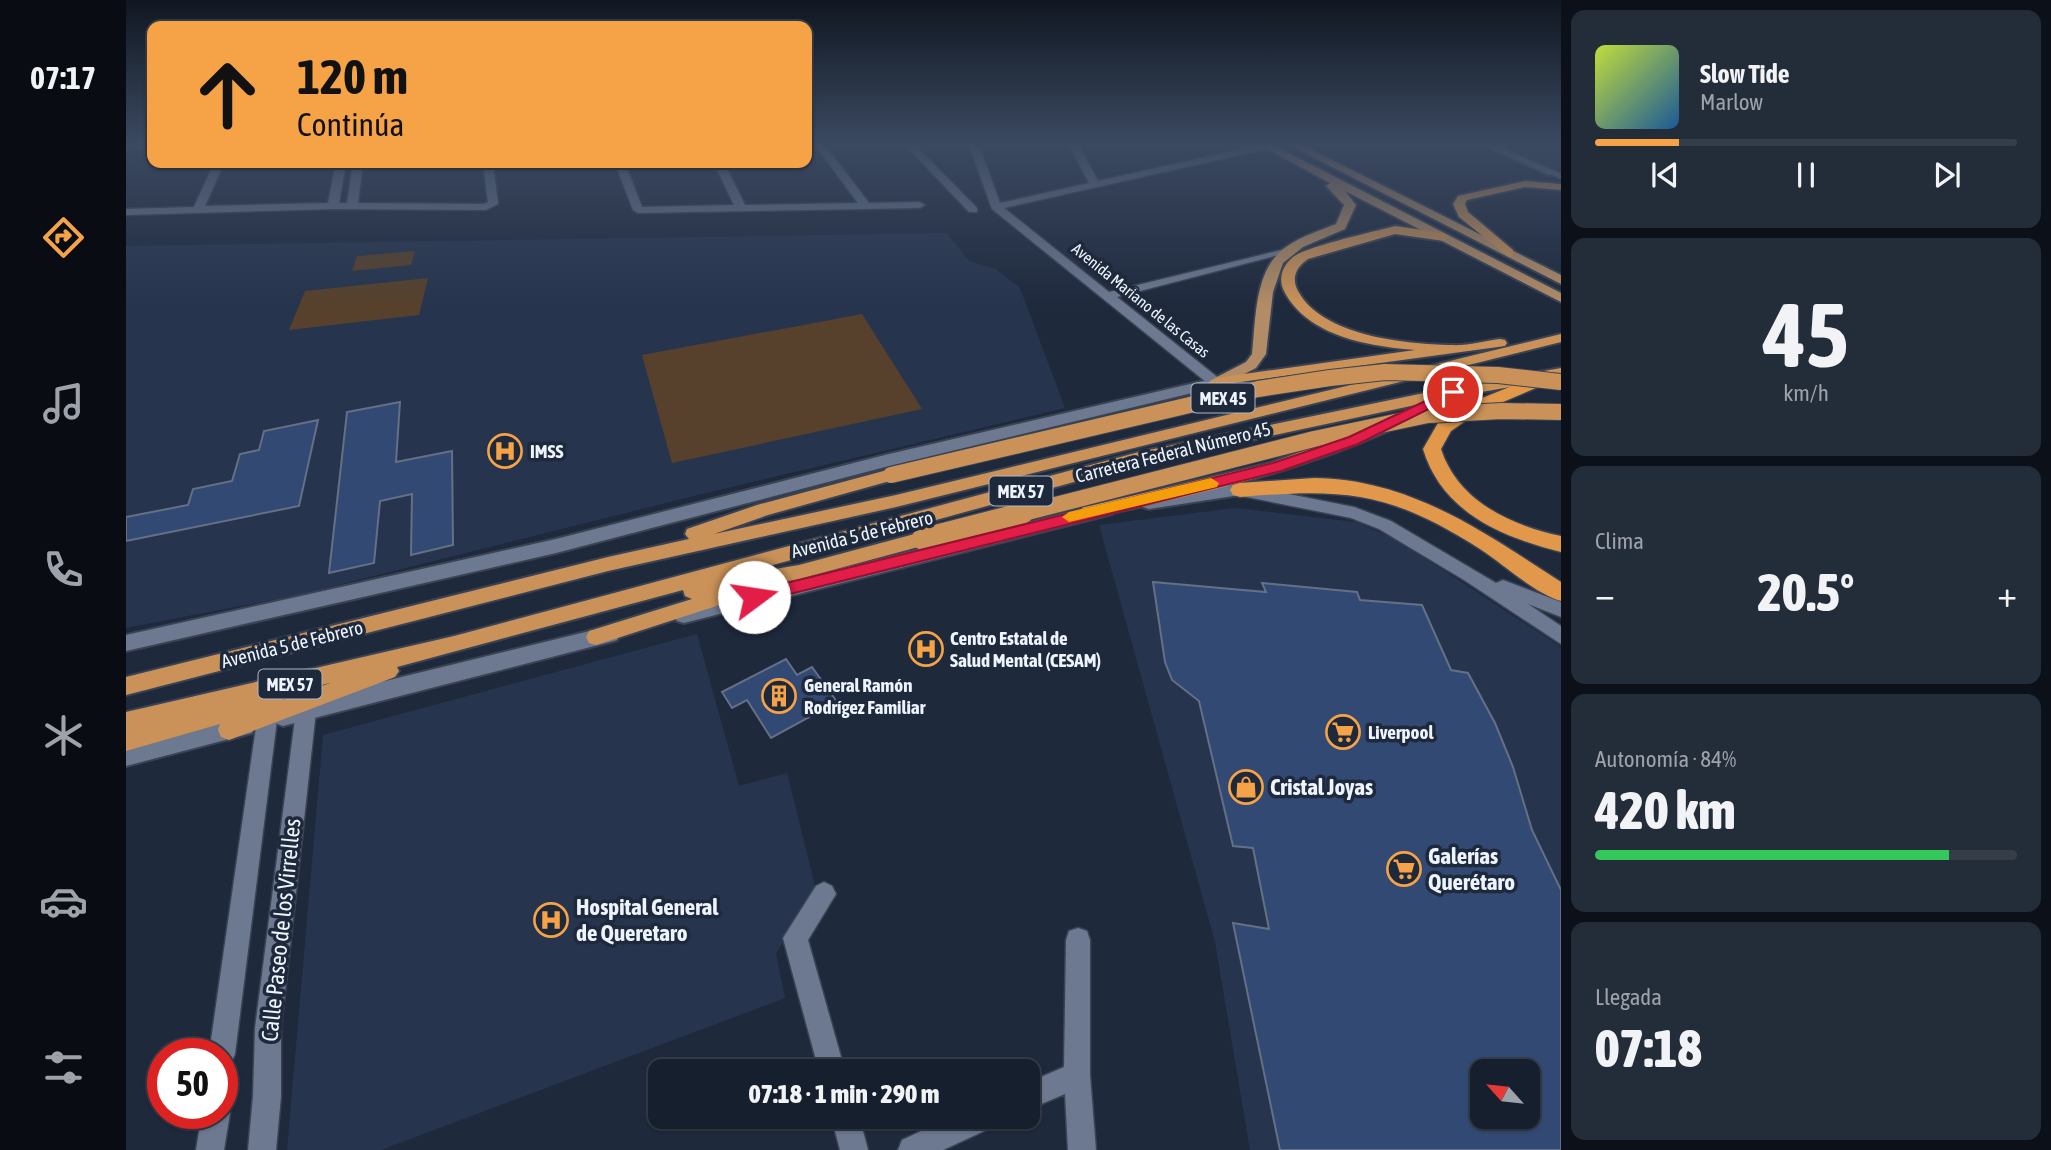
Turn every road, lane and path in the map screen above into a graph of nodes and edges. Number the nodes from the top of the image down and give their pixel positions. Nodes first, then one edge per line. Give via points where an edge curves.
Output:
1 (203, 199) edge
2 (334, 199) edge
3 (353, 199) edge
4 (491, 199) edge
5 (633, 199) edge
6 (736, 199) edge
7 (860, 199) edge
8 (963, 199) edge
9 (993, 199) edge
10 (1032, 199) edge
11 (1346, 199) edge
12 (1369, 199) edge
13 (1401, 199) edge
14 (1462, 199) edge
15 (920, 205) dead end
16 (333, 206) junction
17 (352, 206) junction
18 (866, 206) junction
19 (996, 207) junction
20 (198, 210) junction
21 (742, 210) junction
22 (974, 210) dead end
23 (126, 212) edge
24 (1444, 237) junction
25 (1294, 248) junction
26 (1509, 253) junction
27 (1561, 279) edge
28 (1107, 296) junction
29 (1561, 298) edge
30 (1561, 338) edge
31 (1449, 349) junction
32 (1558, 376) edge
33 (1216, 383) junction
34 (1453, 392) junction
35 (1561, 412) edge
36 (891, 475) joint
37 (1240, 490) junction
38 (1089, 512) junction
39 (1561, 544) edge
40 (608, 564) junction
41 (799, 572) junction
42 (1470, 575) junction
43 (1561, 593) edge
44 (594, 608) junction
45 (1561, 610) edge
46 (1561, 636) edge
47 (596, 637) junction
48 (126, 643) edge
49 (454, 645) junction
50 (126, 686) edge
51 (306, 711) junction
52 (267, 720) junction
53 (126, 722) edge
54 (229, 730) junction
55 (126, 741) edge
56 (126, 756) edge
57 (824, 894) dead end
58 (1078, 940) dead end
59 (224, 1038) edge
60 (829, 1059) edge
61 (1077, 1075) junction
62 (1040, 1091) edge
63 (213, 1129) edge
64 (848, 1129) edge
65 (959, 1129) edge
66 (923, 1147) edge
67 (210, 1150) edge
68 (262, 1150) edge
69 (854, 1150) edge
70 (1082, 1150) edge

1 - 20 street
2 - 16 street
3 - 17 street
4 - 17 street via 490,205
5 - 21 street via 638,211
6 - 21 street
7 - 18 street
8 - 22 street
9 - 19 street
10 - 19 street
11 - 25 main road via 1350,205 1341,226
12 - 24 main road
13 - 26 main road
14 - 26 highway via 1463,214
15 - 18 street
16 - 17 street
16 - 20 street
18 - 21 street
19 - 28 street, Avenida Mariano de las Casas
20 - 23 street
24 - 29 main road
24 - 31 highway via 1395,230 1303,256 1292,264 1287,276 1298,303 1328,324 1374,340
25 - 28 street
25 - 33 main road via 1272,273 1259,354 1251,365
26 - 27 main road
28 - 33 street, Avenida Mariano de las Casas
30 - 31 highway
30 - 40 highway, Avenida 5 de Febrero / MEX 57 via 909,498
31 - 33 highway
32 - 34 highway, Avenida 5 de Febrero / MEX 57
32 - 36 highway, MEX 45, bridge via 1385,372 1330,378 1258,389
32 - 39 highway via 1471,409 1444,427 1432,449 1438,470 1469,503 1518,531
33 - 48 main road, Avenida 5 de Febrero via 885,461 556,546
34 - 38 highway via 1353,441 1276,467
34 - 44 highway, Avenida 5 de Febrero / MEX 57 via 1139,458
35 - 41 highway, Carretera Federal Número 45, bridge via 1428,415 1314,439
36 - 40 highway, MEX 45 via 763,510
37 - 38 main road, Avenida 5 de Febrero
37 - 42 street via 1365,517
37 - 43 highway via 1321,485 1404,499 1448,520
38 - 47 main road, Avenida 5 de Febrero
40 - 50 highway, Avenida 5 de Febrero / MEX 57
41 - 44 highway, Carretera Federal Número 45
41 - 47 highway
42 - 45 street
42 - 46 street
44 - 49 highway, Avenida 5 de Febrero / MEX 57
47 - 51 main road, Avenida 5 de Febrero
49 - 53 highway, Avenida 5 de Febrero / MEX 57
49 - 54 highway, MEX 57
49 - 55 highway
51 - 52 main road, Avenida 5 de Febrero
51 - 68 street, Calle Paseo de los Virrelles via 268,1028
52 - 54 main road, Avenida 5 de Febrero
52 - 59 street, Calle Paseo de los Virrelles
54 - 56 main road, Avenida 5 de Febrero
57 - 60 street via 795,938
58 - 61 street
61 - 62 street
61 - 70 street
63 - 67 street
64 - 69 street
65 - 66 street

